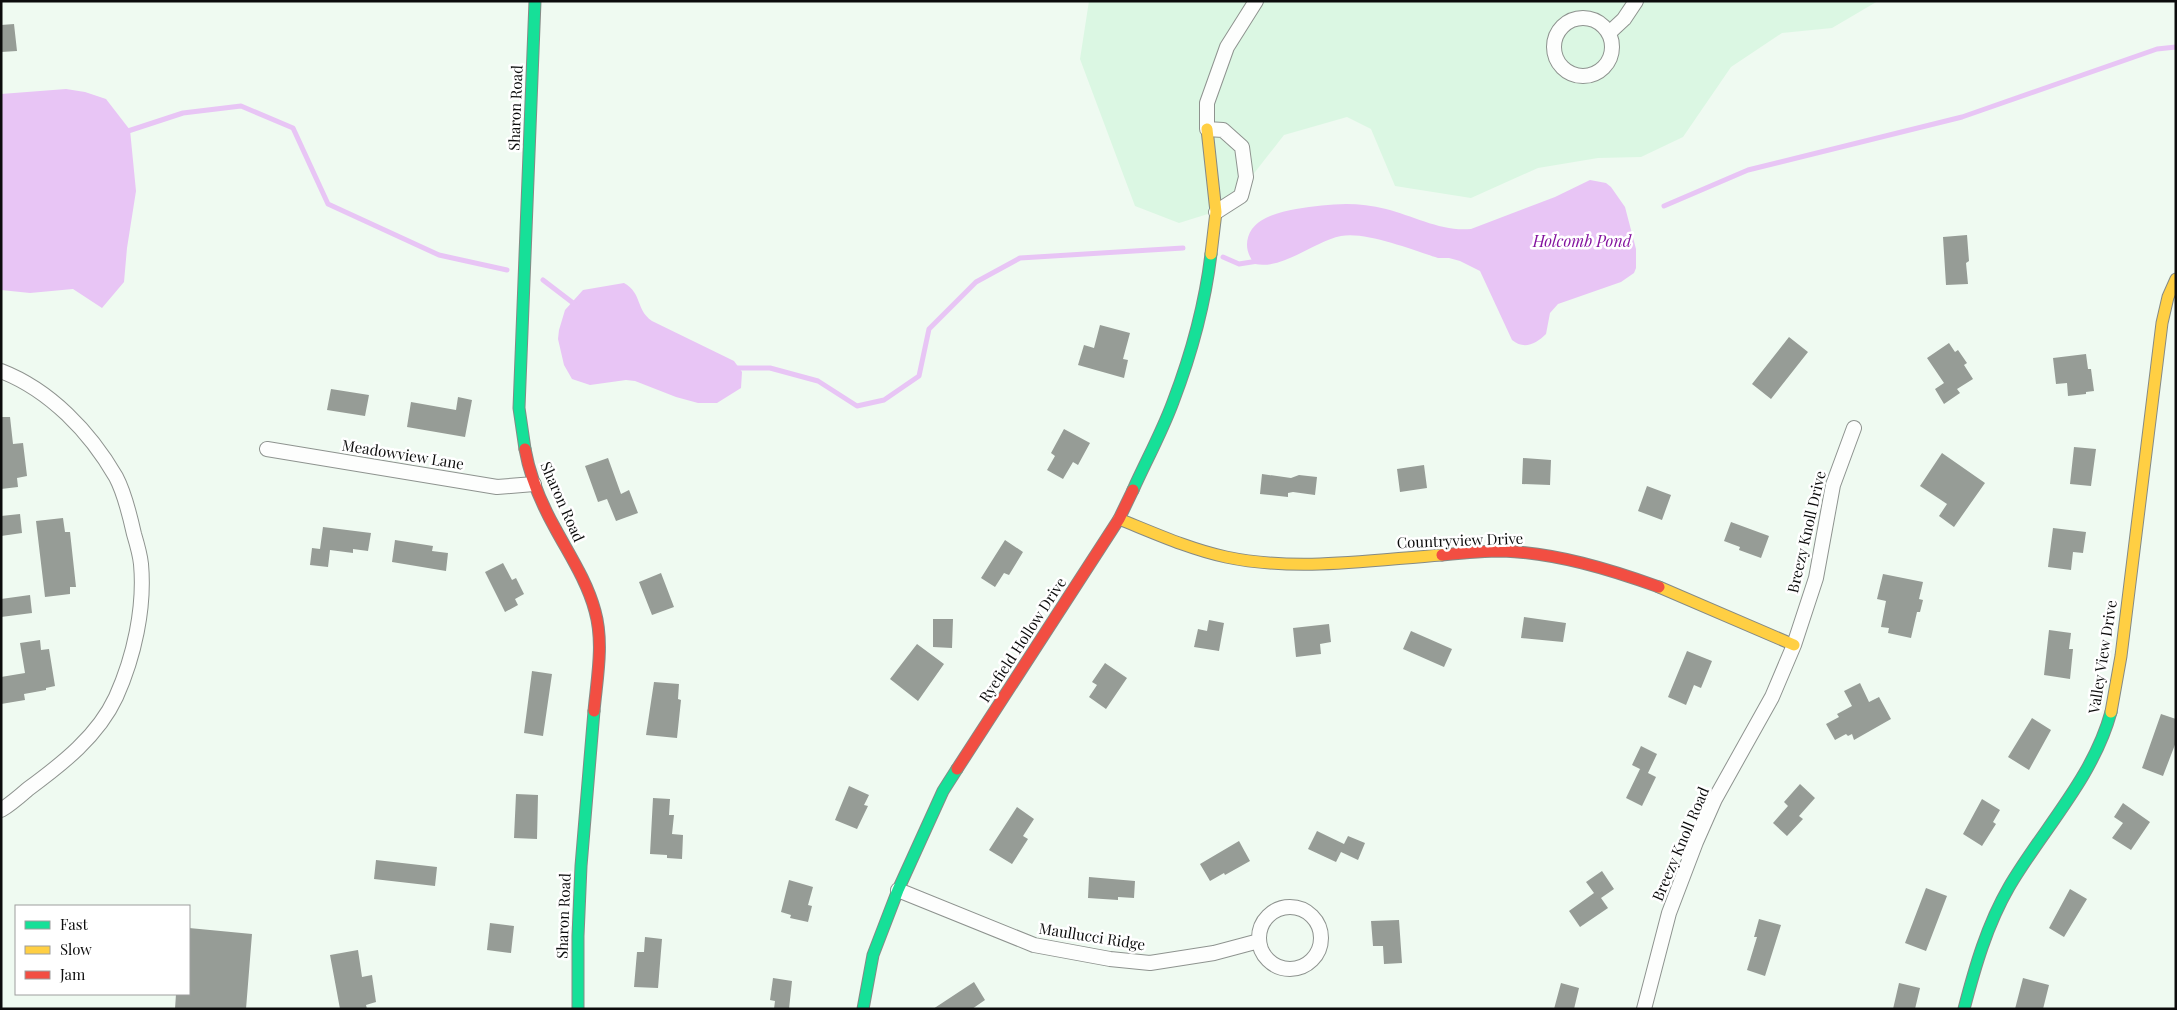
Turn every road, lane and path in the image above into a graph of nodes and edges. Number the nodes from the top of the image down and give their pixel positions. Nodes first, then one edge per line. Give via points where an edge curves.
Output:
1 (535, 1) edge
2 (1256, 1) edge
3 (1636, 1) edge
4 (1608, 34) junction
5 (1207, 130) junction
6 (1216, 212) junction
7 (2176, 279) edge
8 (1, 371) edge
9 (1854, 428) dead end
10 (267, 449) dead end
11 (534, 484) junction
12 (1119, 519) junction
13 (1794, 645) junction
14 (3, 807) edge
15 (898, 890) junction
16 (1259, 941) junction
17 (578, 1009) edge
18 (863, 1009) edge
19 (1644, 1009) edge
20 (1964, 1009) edge

1 - 11 street, Sharon Road via 520,408 524,450
2 - 5 street via 1228,48 1207,104
3 - 4 street
4 - 4 street via 1596,20 1568,21 1556,35 1554,53 1558,63 1574,75 1593,74 1602,69 1612,53
5 - 6 street, Ryefield Hollow Drive
5 - 6 street via 1223,130 1242,147 1246,177 1241,196
6 - 12 street, Ryefield Hollow Drive via 1207,287 1195,334 1173,402
7 - 20 street, Valley View Drive via 2162,323 2121,656 2107,725 2078,784 1998,908 1983,944
8 - 14 street via 18,378 60,407 93,442 116,479 141,563 141,604 126,667 102,720 61,764
9 - 13 street, Breezy Knoll Drive via 1833,485 1816,578
10 - 11 street, Meadowview Lane via 497,486
11 - 17 street, Sharon Road via 584,582 594,605 599,630 581,866
12 - 13 street, Countryview Drive via 1210,554 1245,561 1300,564 1510,552 1563,558 1613,570
12 - 15 street, Ryefield Hollow Drive via 943,791
13 - 19 street, Breezy Knoll Road via 1772,697 1715,799 1696,842 1669,913
15 - 16 street, Maullucci Ridge via 1034,945 1110,959 1150,963 1214,953
15 - 18 street, Ryefield Hollow Drive via 874,954
16 - 16 street via 1266,918 1272,912 1288,907 1311,915 1319,929 1316,954 1310,962 1292,969 1274,965 1261,950

